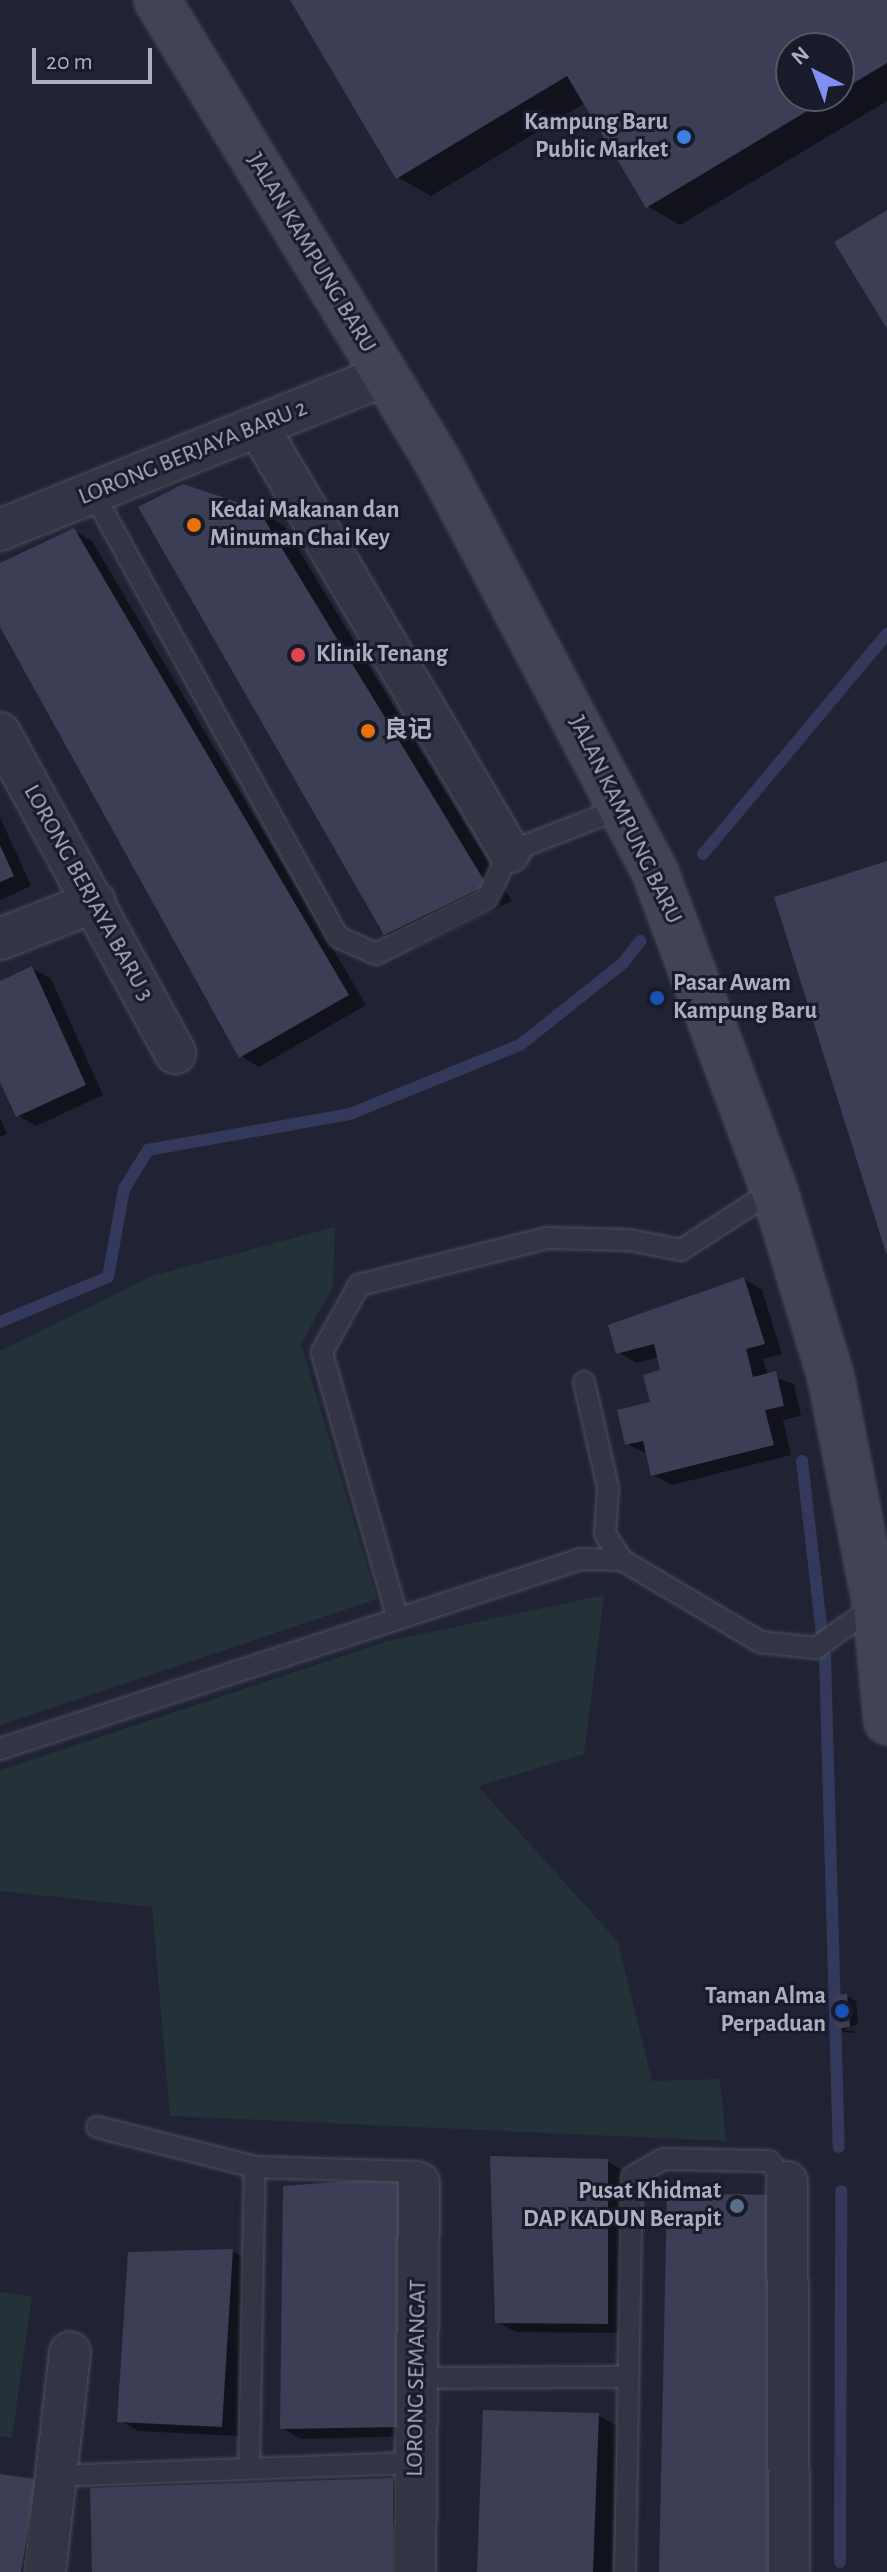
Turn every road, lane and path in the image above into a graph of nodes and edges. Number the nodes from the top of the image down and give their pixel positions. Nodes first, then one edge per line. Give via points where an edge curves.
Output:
1 (157, 0) edge
2 (386, 375) junction
3 (258, 427) junction
4 (93, 493) junction
5 (0, 530) edge
6 (0, 733) edge
7 (624, 807) junction
8 (509, 852) junction
9 (95, 902) junction
10 (0, 939) edge
11 (175, 1053) dead end
12 (774, 1190) junction
13 (584, 1382) dead end
14 (622, 1560) junction
15 (882, 1603) edge
16 (397, 1616) junction
17 (887, 1721) edge
18 (0, 1749) edge
19 (97, 2127) dead end
20 (255, 2167) junction
21 (787, 2182) joint
22 (419, 2183) joint
23 (70, 2352) dead end
24 (625, 2377) junction
25 (417, 2378) junction
26 (416, 2463) junction
27 (249, 2468) junction
28 (56, 2476) junction
29 (45, 2572) edge
30 (415, 2572) edge
31 (625, 2572) edge
32 (789, 2572) edge

1 - 2 main road, JALAN KAMPUNG BARU
2 - 3 street, LORONG BERJAYA BARU 2
2 - 7 main road, JALAN KAMPUNG BARU
3 - 4 street, LORONG BERJAYA BARU 2
3 - 8 street
4 - 5 street, LORONG BERJAYA BARU 2
4 - 8 lane via 338,937 376,954 487,899
6 - 9 street, LORONG BERJAYA BARU 3
7 - 8 lane
7 - 12 main road, JALAN KAMPUNG BARU
9 - 10 street
9 - 11 street, LORONG BERJAYA BARU 3
12 - 15 main road, JALAN KAMPUNG BARU via 831,1378
12 - 16 lane via 681,1250 629,1240 547,1238 359,1285 322,1352
13 - 14 lane via 608,1488 605,1534
14 - 15 lane via 760,1642 816,1648
14 - 16 lane via 581,1559
15 - 17 main road, JALAN KAMPUNG BARU
16 - 18 lane
19 - 20 lane
20 - 22 lane via 418,2172
20 - 27 lane
21 - 24 lane via 769,2161 663,2159 632,2177
21 - 32 street
22 - 25 street, LORONG SEMANGAT
23 - 28 street
24 - 25 lane
24 - 31 lane
25 - 26 street, LORONG SEMANGAT
26 - 27 lane
26 - 30 street, LORONG SEMANGAT
27 - 28 lane
28 - 29 street

